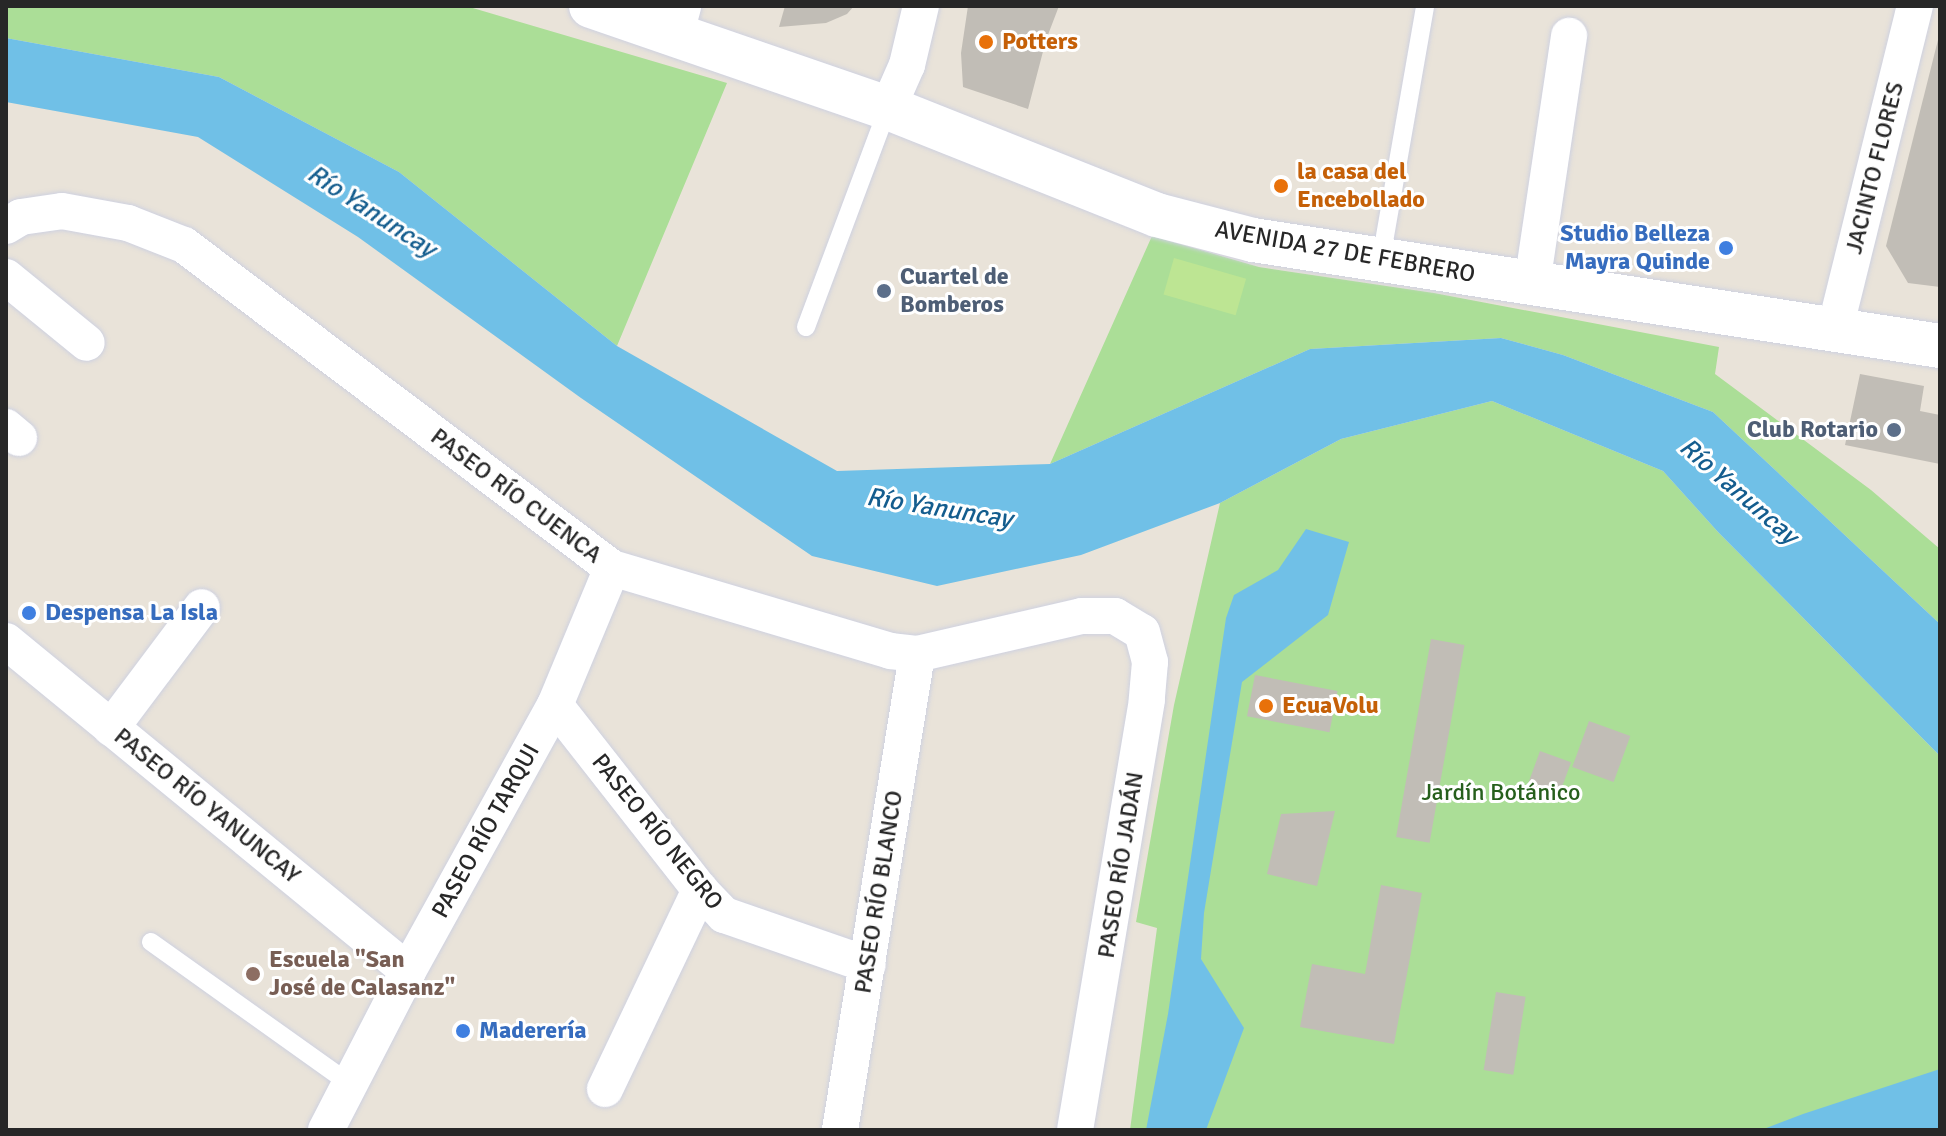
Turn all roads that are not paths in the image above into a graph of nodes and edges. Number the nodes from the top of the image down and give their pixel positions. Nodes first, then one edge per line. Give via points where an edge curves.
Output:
1 (591, 6) edge
2 (921, 6) edge
3 (1425, 6) edge
4 (1915, 6) edge
5 (680, 19) edge
6 (1569, 36) dead end
7 (888, 108) junction
8 (6, 226) edge
9 (1381, 262) junction
10 (6, 277) edge
11 (1532, 284) junction
12 (806, 327) dead end
13 (1835, 329) junction
14 (87, 343) dead end
15 (1940, 346) edge
16 (612, 568) junction
17 (202, 607) dead end
18 (1115, 616) joint
19 (6, 641) edge
20 (917, 654) junction
21 (555, 705) junction
22 (111, 728) junction
23 (700, 890) junction
24 (151, 942) dead end
25 (868, 965) junction
26 (408, 971) junction
27 (350, 1084) junction
28 (605, 1089) dead end
29 (326, 1130) edge
30 (840, 1130) edge
31 (1075, 1130) edge

1 - 5 street, AVENIDA 27 DE FEBRERO
2 - 7 street via 907,65
3 - 9 lane
4 - 13 street, JACINTO FLORES
5 - 7 street, AVENIDA 27 DE FEBRERO
6 - 11 street
7 - 9 street, AVENIDA 27 DE FEBRERO via 1157,215 1253,240
7 - 12 lane
8 - 16 street, PASEO RÍO CUENCA via 21,217 62,211 128,223 184,245
9 - 11 street, AVENIDA 27 DE FEBRERO
10 - 14 street
11 - 13 street, AVENIDA 27 DE FEBRERO
13 - 15 street, AVENIDA 27 DE FEBRERO
16 - 20 street, PASEO RÍO CUENCA via 890,651
16 - 21 street, PASEO RÍO TARQUI
17 - 22 street
18 - 20 street, PASEO RÍO CUENCA via 1082,616
18 - 31 street, PASEO RÍO JADÁN via 1142,632 1150,662 1117,898
19 - 22 street, PASEO RÍO YANUNCAY
20 - 25 street, PASEO RÍO BLANCO
21 - 23 street, PASEO RÍO NEGRO
21 - 26 street, PASEO RÍO TARQUI
22 - 26 street, PASEO RÍO YANUNCAY
23 - 25 street, PASEO RÍO NEGRO via 724,915
23 - 28 street
24 - 27 lane
25 - 30 street, PASEO RÍO BLANCO
26 - 27 street, PASEO RÍO TARQUI
27 - 29 street, PASEO RÍO TARQUI

